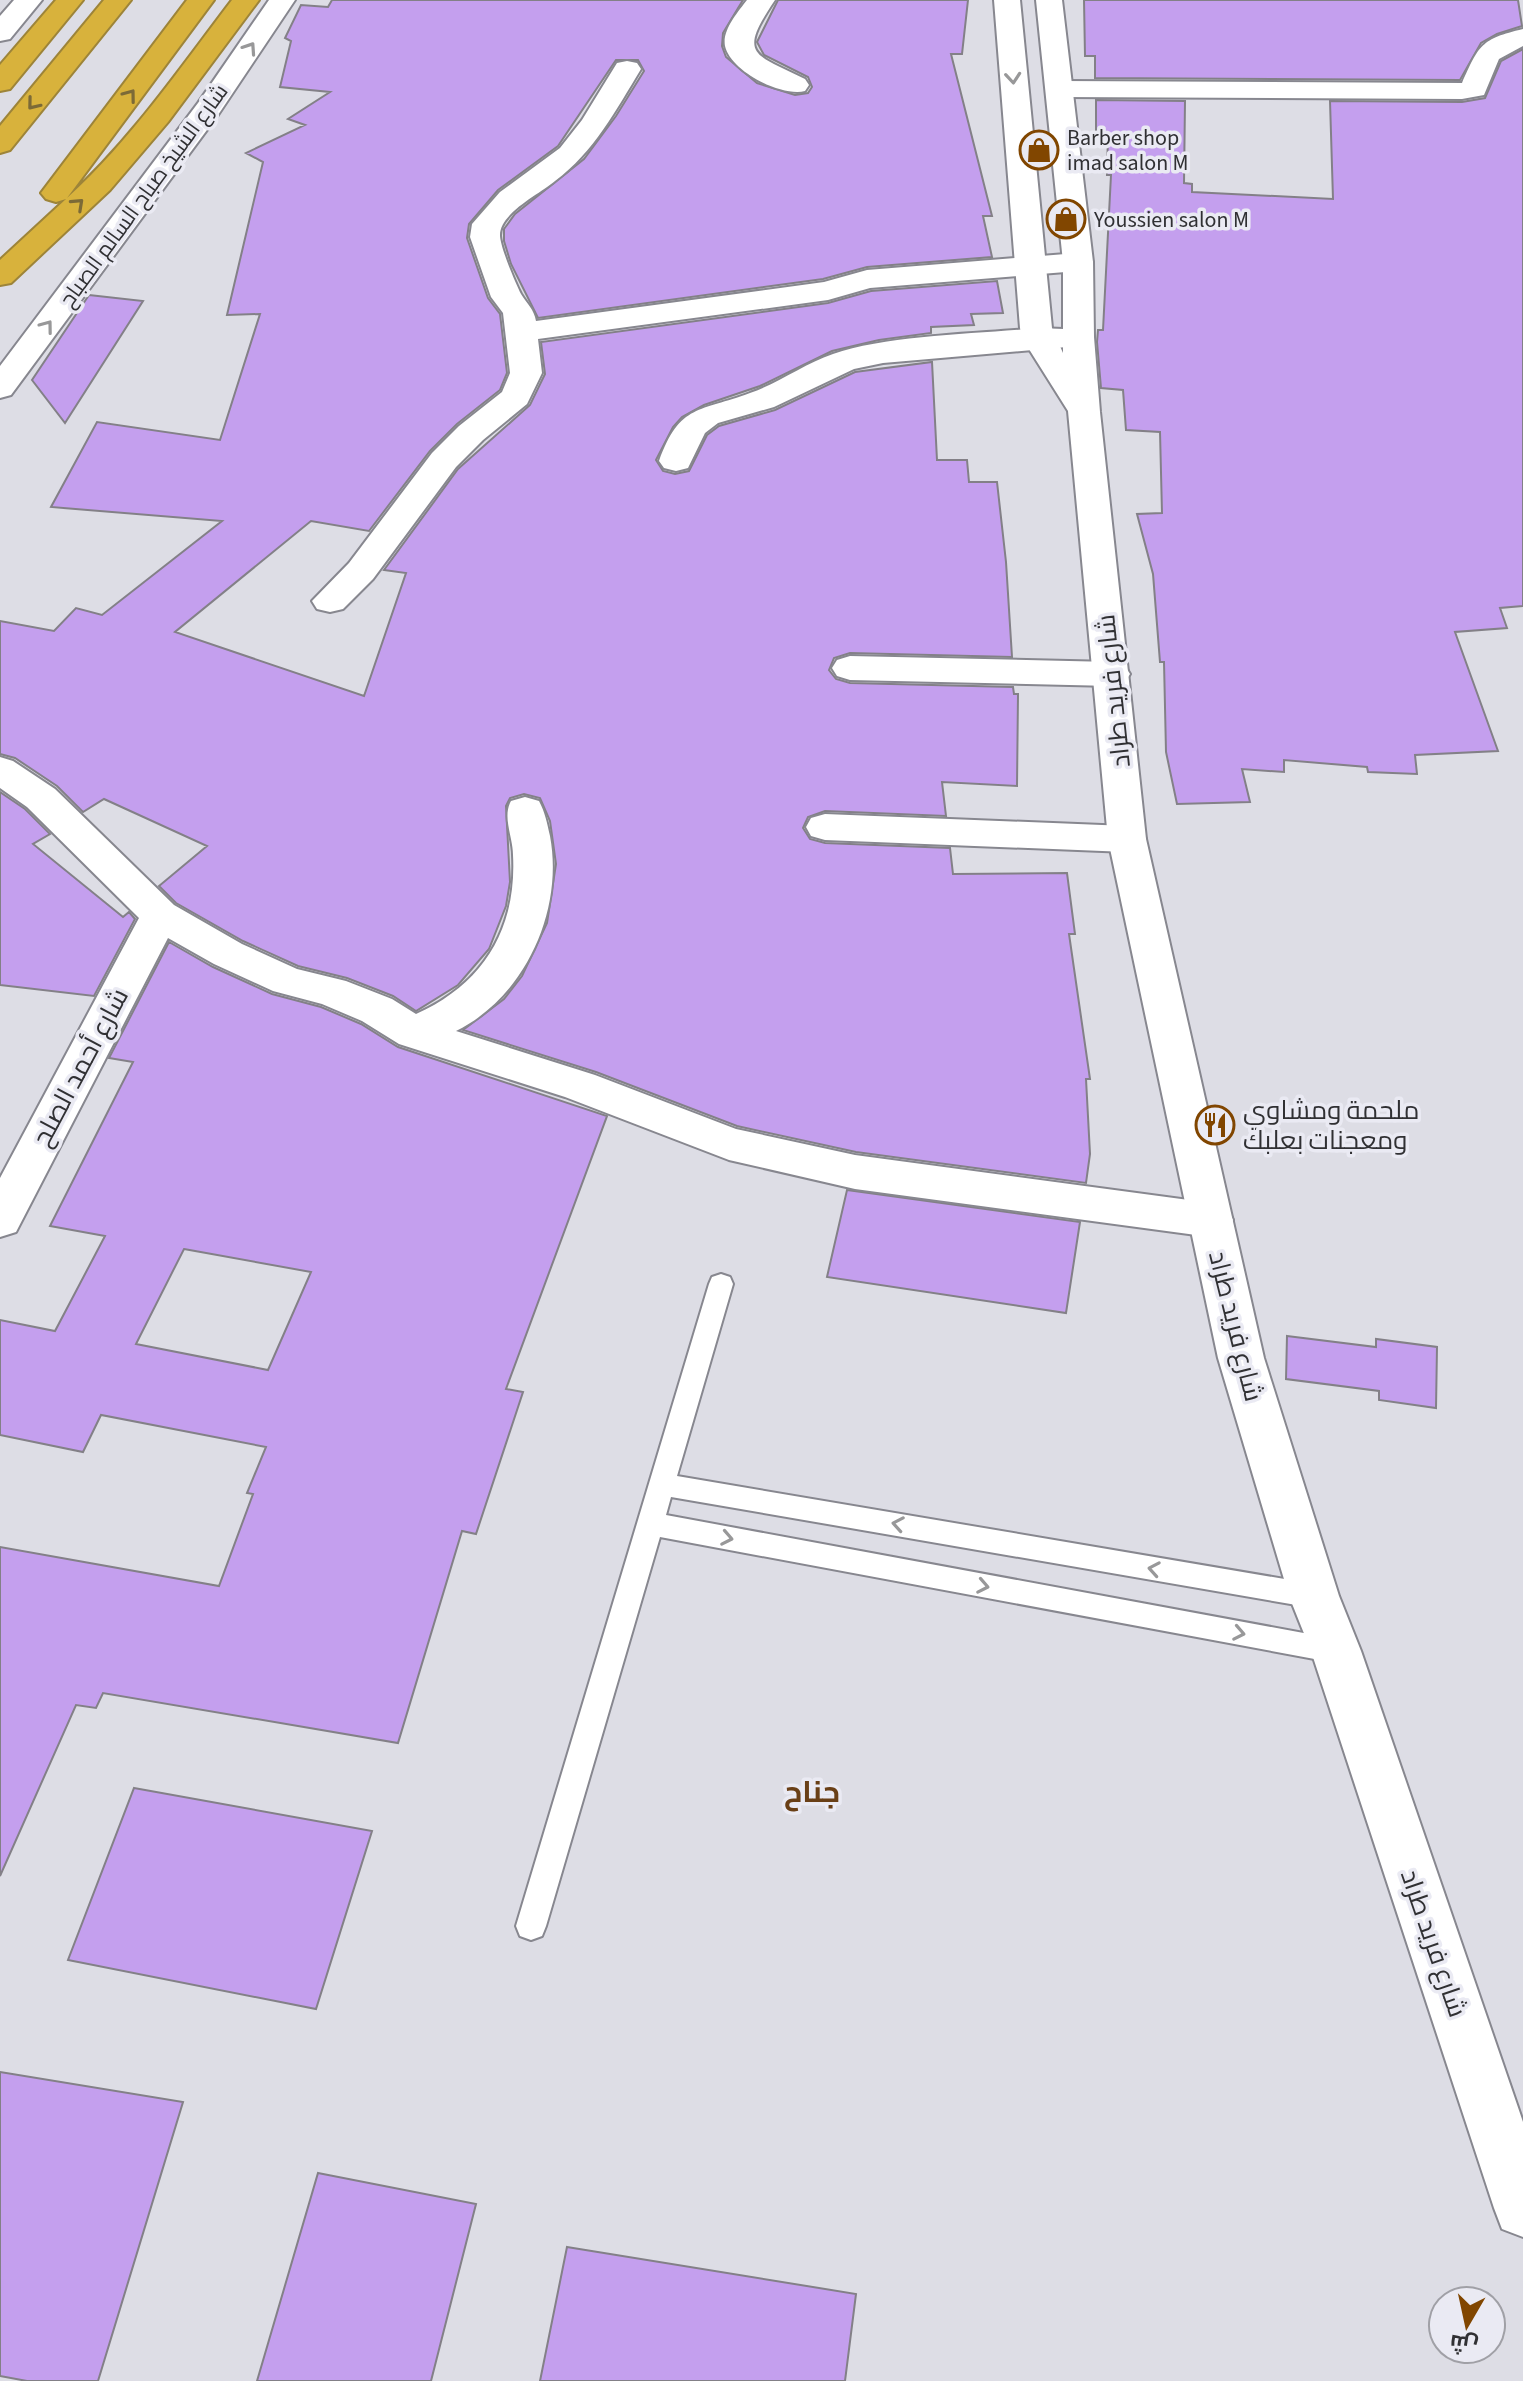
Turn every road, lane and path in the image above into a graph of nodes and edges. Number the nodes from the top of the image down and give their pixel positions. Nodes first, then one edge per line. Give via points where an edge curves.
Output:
1 (29, 0) edge
2 (70, 0) edge
3 (118, 0) edge
4 (201, 0) edge
5 (246, 0) edge
6 (282, 0) edge
7 (762, 0) edge
8 (1007, 0) edge
9 (1049, 0) edge
10 (0, 33) edge
11 (1523, 37) edge
12 (627, 69) dead end
13 (0, 83) edge
14 (795, 85) dead end
15 (1061, 89) junction
16 (0, 144) edge
17 (1078, 262) junction
18 (1029, 263) junction
19 (0, 264) edge
20 (0, 276) edge
21 (522, 332) junction
22 (1078, 337) junction
23 (1038, 338) junction
24 (0, 388) edge
25 (1084, 412) junction
26 (676, 461) dead end
27 (330, 601) dead end
28 (850, 668) dead end
29 (1112, 674) junction
30 (0, 770) edge
31 (525, 810) dead end
32 (825, 827) dead end
33 (1127, 839) junction
34 (160, 915) junction
35 (414, 1033) junction
36 (0, 1220) edge
37 (1211, 1220) junction
38 (721, 1284) dead end
39 (662, 1484) junction
40 (651, 1524) junction
41 (1314, 1596) junction
42 (1336, 1651) junction
43 (531, 1926) dead end
44 (1523, 2208) edge

1 - 10 street
2 - 13 highway
3 -> 16 highway
19 -> 4 highway
20 -> 5 highway via 100,184
24 -> 6 street, شارع الشيخ صباح السالم الصباح via 208,109
7 - 14 street via 737,36 738,49 746,59
8 -> 18 street, شارع فريد طراد
9 - 15 street, شارع فريد طراد
11 - 15 street via 1487,55 1474,89 1462,91
12 - 21 street via 570,154 510,198 487,224 485,237 507,297 519,312
15 - 17 street, شارع فريد طراد
17 - 18 street
17 - 22 street, شارع فريد طراد
18 - 21 street via 867,279 828,291
18 - 23 street, شارع فريد طراد
21 - 27 street via 526,373 516,397 444,460 361,571
22 - 23 street
22 - 25 street, شارع فريد طراد
23 - 25 street, شارع فريد طراد
23 - 26 street via 844,361 762,400 706,416 693,427
25 - 29 street, شارع فريد طراد
28 - 29 street
29 - 33 street, شارع فريد طراد
30 - 34 street via 41,798
31 - 35 street via 533,882 513,949 495,981 469,1005
32 - 33 street
33 - 37 street, شارع فريد طراد
34 - 35 street via 228,954 287,981 377,1010
34 - 36 street, شارع أحمد الصلح
35 - 37 street via 580,1086 729,1144 870,1174
37 - 41 street, شارع فريد طراد via 1241,1358
38 - 39 lane
39 - 40 lane
41 -> 39 lane
40 -> 42 lane
40 - 43 lane
41 - 42 street, شارع فريد طراد
42 - 44 street, شارع فريد طراد

